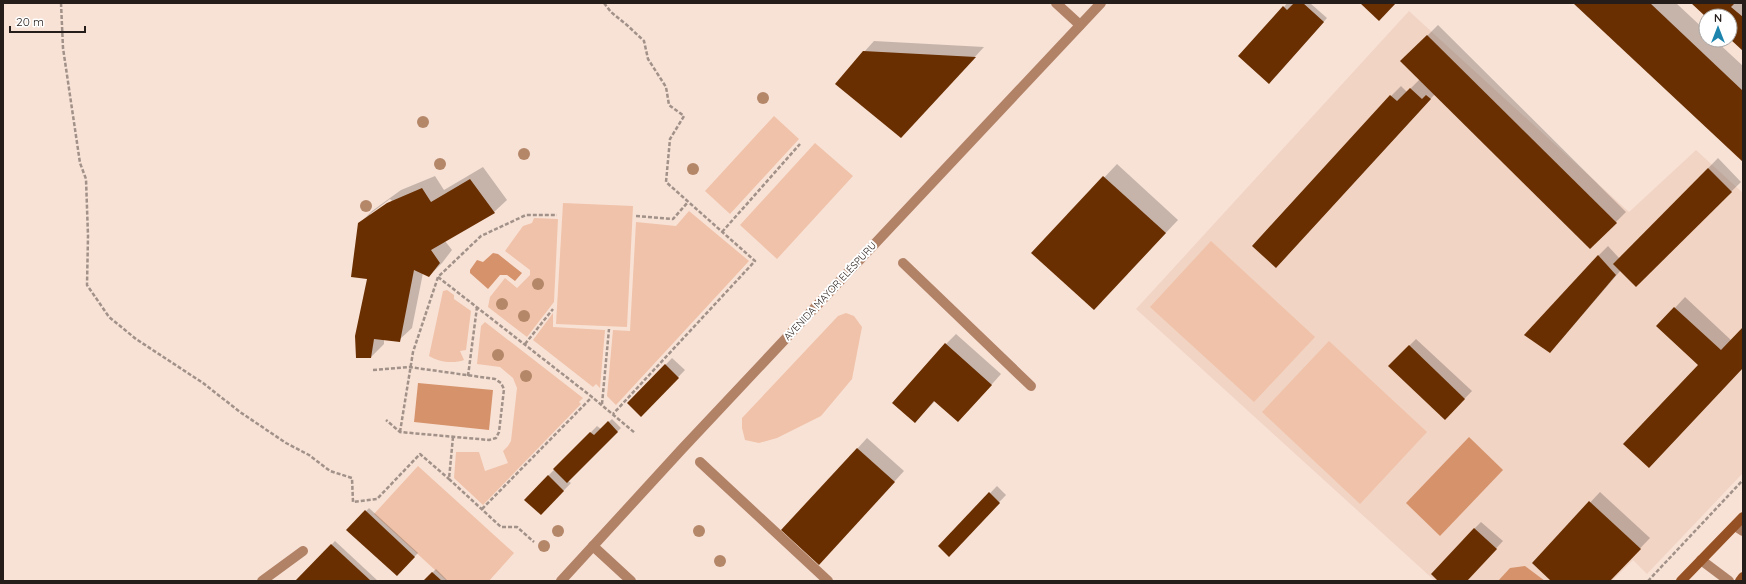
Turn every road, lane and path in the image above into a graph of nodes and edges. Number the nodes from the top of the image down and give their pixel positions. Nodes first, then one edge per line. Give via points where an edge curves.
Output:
1 (61, 3) edge
2 (604, 3) edge
3 (1056, 3) edge
4 (1101, 3) edge
5 (1080, 25) junction
6 (800, 144) dead end
7 (688, 202) junction
8 (557, 215) dead end
9 (636, 216) dead end
10 (722, 232) junction
11 (903, 262) dead end
12 (438, 277) junction
13 (477, 307) junction
14 (553, 309) dead end
15 (610, 329) dead end
16 (525, 344) junction
17 (409, 367) junction
18 (373, 370) dead end
19 (468, 376) junction
20 (1031, 386) dead end
21 (592, 397) junction
22 (602, 405) junction
23 (613, 414) junction
24 (386, 420) dead end
25 (400, 432) junction
26 (635, 433) dead end
27 (453, 437) junction
28 (700, 462) dead end
29 (449, 479) junction
30 (1743, 480) edge
31 (482, 509) junction
32 (1743, 517) edge
33 (1739, 528) edge
34 (534, 542) dead end
35 (593, 546) junction
36 (303, 551) dead end
37 (1702, 560) junction
38 (1743, 577) edge
39 (262, 581) edge
40 (561, 581) edge
41 (631, 581) edge
42 (828, 581) edge
43 (1648, 581) edge
44 (1682, 581) edge
45 (1729, 581) edge
46 (1740, 581) edge

1 - 29 path via 63,48 80,163 86,179 87,285 109,317 136,339 203,383 286,443 309,455 330,471 352,478 353,502 377,499 420,454
2 - 7 path via 644,41 648,59 666,87 669,105 684,116 670,139 666,182
3 - 5 street
4 - 5 street, AVENIDA MAYOR ELÉSPURU
5 - 35 street, AVENIDA MAYOR ELÉSPURU
6 - 10 path
7 - 9 path via 672,219
7 - 10 path
8 - 12 path via 526,215 481,236
10 - 23 path via 755,261
11 - 20 street
12 - 13 path
12 - 17 path
13 - 16 path
13 - 19 path
14 - 16 path
15 - 22 path
16 - 21 path
17 - 18 path
17 - 19 path
17 - 25 path
19 - 27 path via 494,379 502,383 504,389 499,432 496,438 489,440
21 - 22 path
21 - 31 path
22 - 23 path
23 - 26 path
24 - 25 path
25 - 27 path
27 - 29 path
28 - 42 street
29 - 31 path
30 - 43 path
31 - 34 path via 501,527 517,527
32 - 33 main road
33 - 37 main road
35 - 40 street, AVENIDA MAYOR ELÉSPURU
35 - 41 street
36 - 39 street
37 - 44 main road
37 - 45 street
38 - 46 main road

